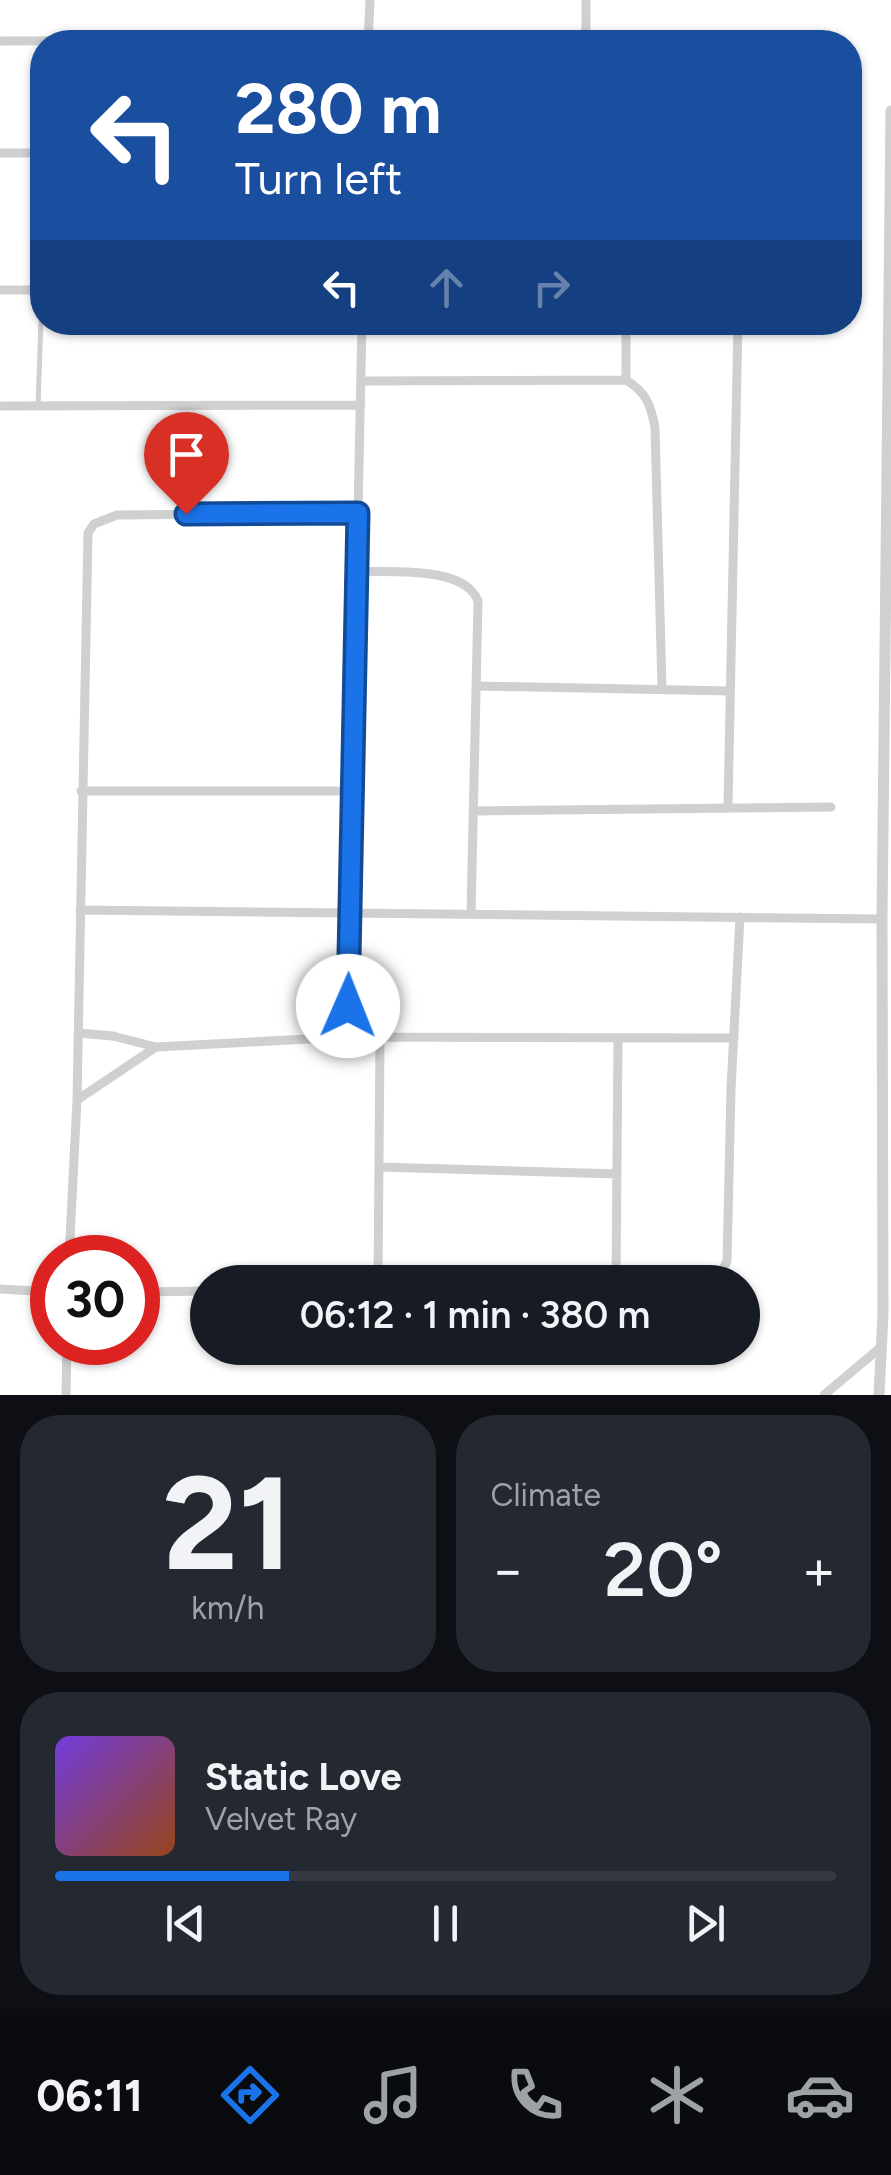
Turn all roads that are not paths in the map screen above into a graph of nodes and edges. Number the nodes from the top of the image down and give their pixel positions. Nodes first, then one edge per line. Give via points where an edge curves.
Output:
1 (370, 0) edge
2 (586, 0) edge
3 (369, 30) edge
4 (586, 30) edge
5 (0, 41) edge
6 (30, 41) edge
7 (891, 111) edge
8 (0, 153) edge
9 (30, 153) edge
10 (0, 290) edge
11 (30, 290) edge
12 (40, 335) edge
13 (362, 335) edge
14 (626, 335) edge
15 (738, 335) edge
16 (626, 380) junction
17 (361, 382) junction
18 (360, 405) junction
19 (0, 406) edge
20 (38, 406) junction
21 (358, 513) junction
22 (357, 572) junction
23 (477, 686) junction
24 (662, 689) junction
25 (730, 691) junction
26 (81, 791) junction
27 (352, 791) junction
28 (728, 806) junction
29 (830, 807) dead end
30 (474, 810) junction
31 (80, 910) junction
32 (350, 913) junction
33 (471, 914) junction
34 (740, 918) junction
35 (882, 919) junction
36 (78, 1032) junction
37 (347, 1037) junction
38 (380, 1037) junction
39 (618, 1038) junction
40 (734, 1038) junction
41 (156, 1047) junction
42 (77, 1100) junction
43 (887, 1137) edge
44 (379, 1167) junction
45 (617, 1174) junction
46 (70, 1235) edge
47 (891, 1240) edge
48 (882, 1251) junction
49 (378, 1265) edge
50 (616, 1265) edge
51 (725, 1265) edge
52 (0, 1289) edge
53 (30, 1291) edge
54 (190, 1291) edge
55 (160, 1292) edge
56 (881, 1347) junction
57 (67, 1365) edge
58 (66, 1395) edge
59 (824, 1395) edge
60 (879, 1395) edge

1 - 3 street
2 - 4 street
5 - 6 street
7 - 35 street
8 - 9 street
10 - 11 street
12 - 20 lane
13 - 17 street
14 - 16 street
15 - 25 street
16 - 17 street
16 - 24 street via 652,408
17 - 18 street
18 - 20 street
18 - 21 street
19 - 20 street
21 - 22 street
21 - 26 street via 116,515 94,524 86,542
22 - 23 street via 444,576 470,586 480,606
22 - 27 street
23 - 24 street
23 - 30 street
24 - 25 street
25 - 28 street
26 - 27 street
26 - 31 street
27 - 32 street
28 - 29 street
28 - 30 street
30 - 33 street
31 - 32 street
31 - 36 street
32 - 33 street
32 - 37 street
33 - 34 street
34 - 35 street
34 - 40 street
35 - 43 street
36 - 41 street
36 - 42 street
37 - 38 street
37 - 41 street
38 - 39 street
38 - 44 street
39 - 40 street
39 - 45 street
40 - 51 street
41 - 42 street
42 - 46 street
43 - 48 street
44 - 45 street
44 - 49 street
45 - 50 street
47 - 48 street
48 - 56 street
52 - 53 street
54 - 55 street
56 - 59 street
56 - 60 street
57 - 58 street

